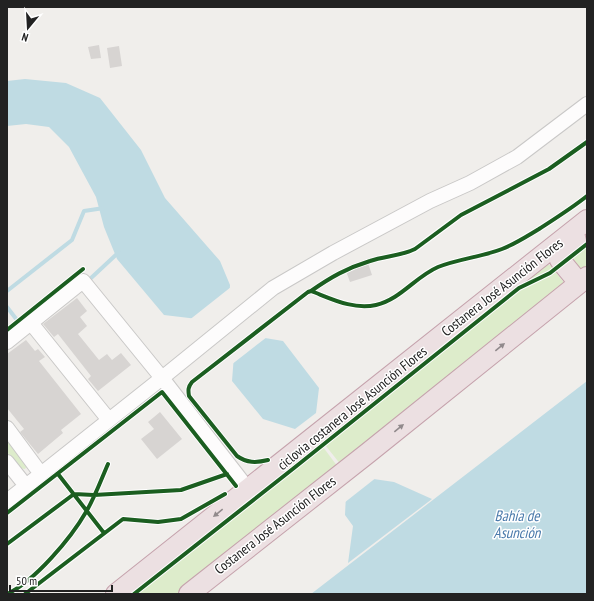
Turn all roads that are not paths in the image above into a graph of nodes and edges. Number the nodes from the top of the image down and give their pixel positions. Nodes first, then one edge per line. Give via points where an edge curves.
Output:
1 (587, 104) edge
2 (587, 221) edge
3 (583, 280) edge
4 (31, 323) junction
5 (7, 342) edge
6 (162, 378) junction
7 (109, 420) junction
8 (7, 428) edge
9 (7, 462) edge
10 (41, 474) junction
11 (26, 486) junction
12 (248, 489) junction
13 (7, 501) edge
14 (116, 594) edge
15 (188, 594) edge

1 - 6 street via 517,157 470,183 402,215 273,288
2 - 3 highway via 582,235 560,256 562,264
2 - 12 highway, Costanera José Asunción Flores
15 -> 3 highway, Costanera José Asunción Flores
4 - 5 street
4 - 6 street via 83,281
4 - 7 street
6 - 7 street
6 - 12 street
7 - 10 street
8 - 10 street
9 - 11 street
10 - 11 street
11 - 13 street
12 -> 14 highway, Costanera José Asunción Flores

